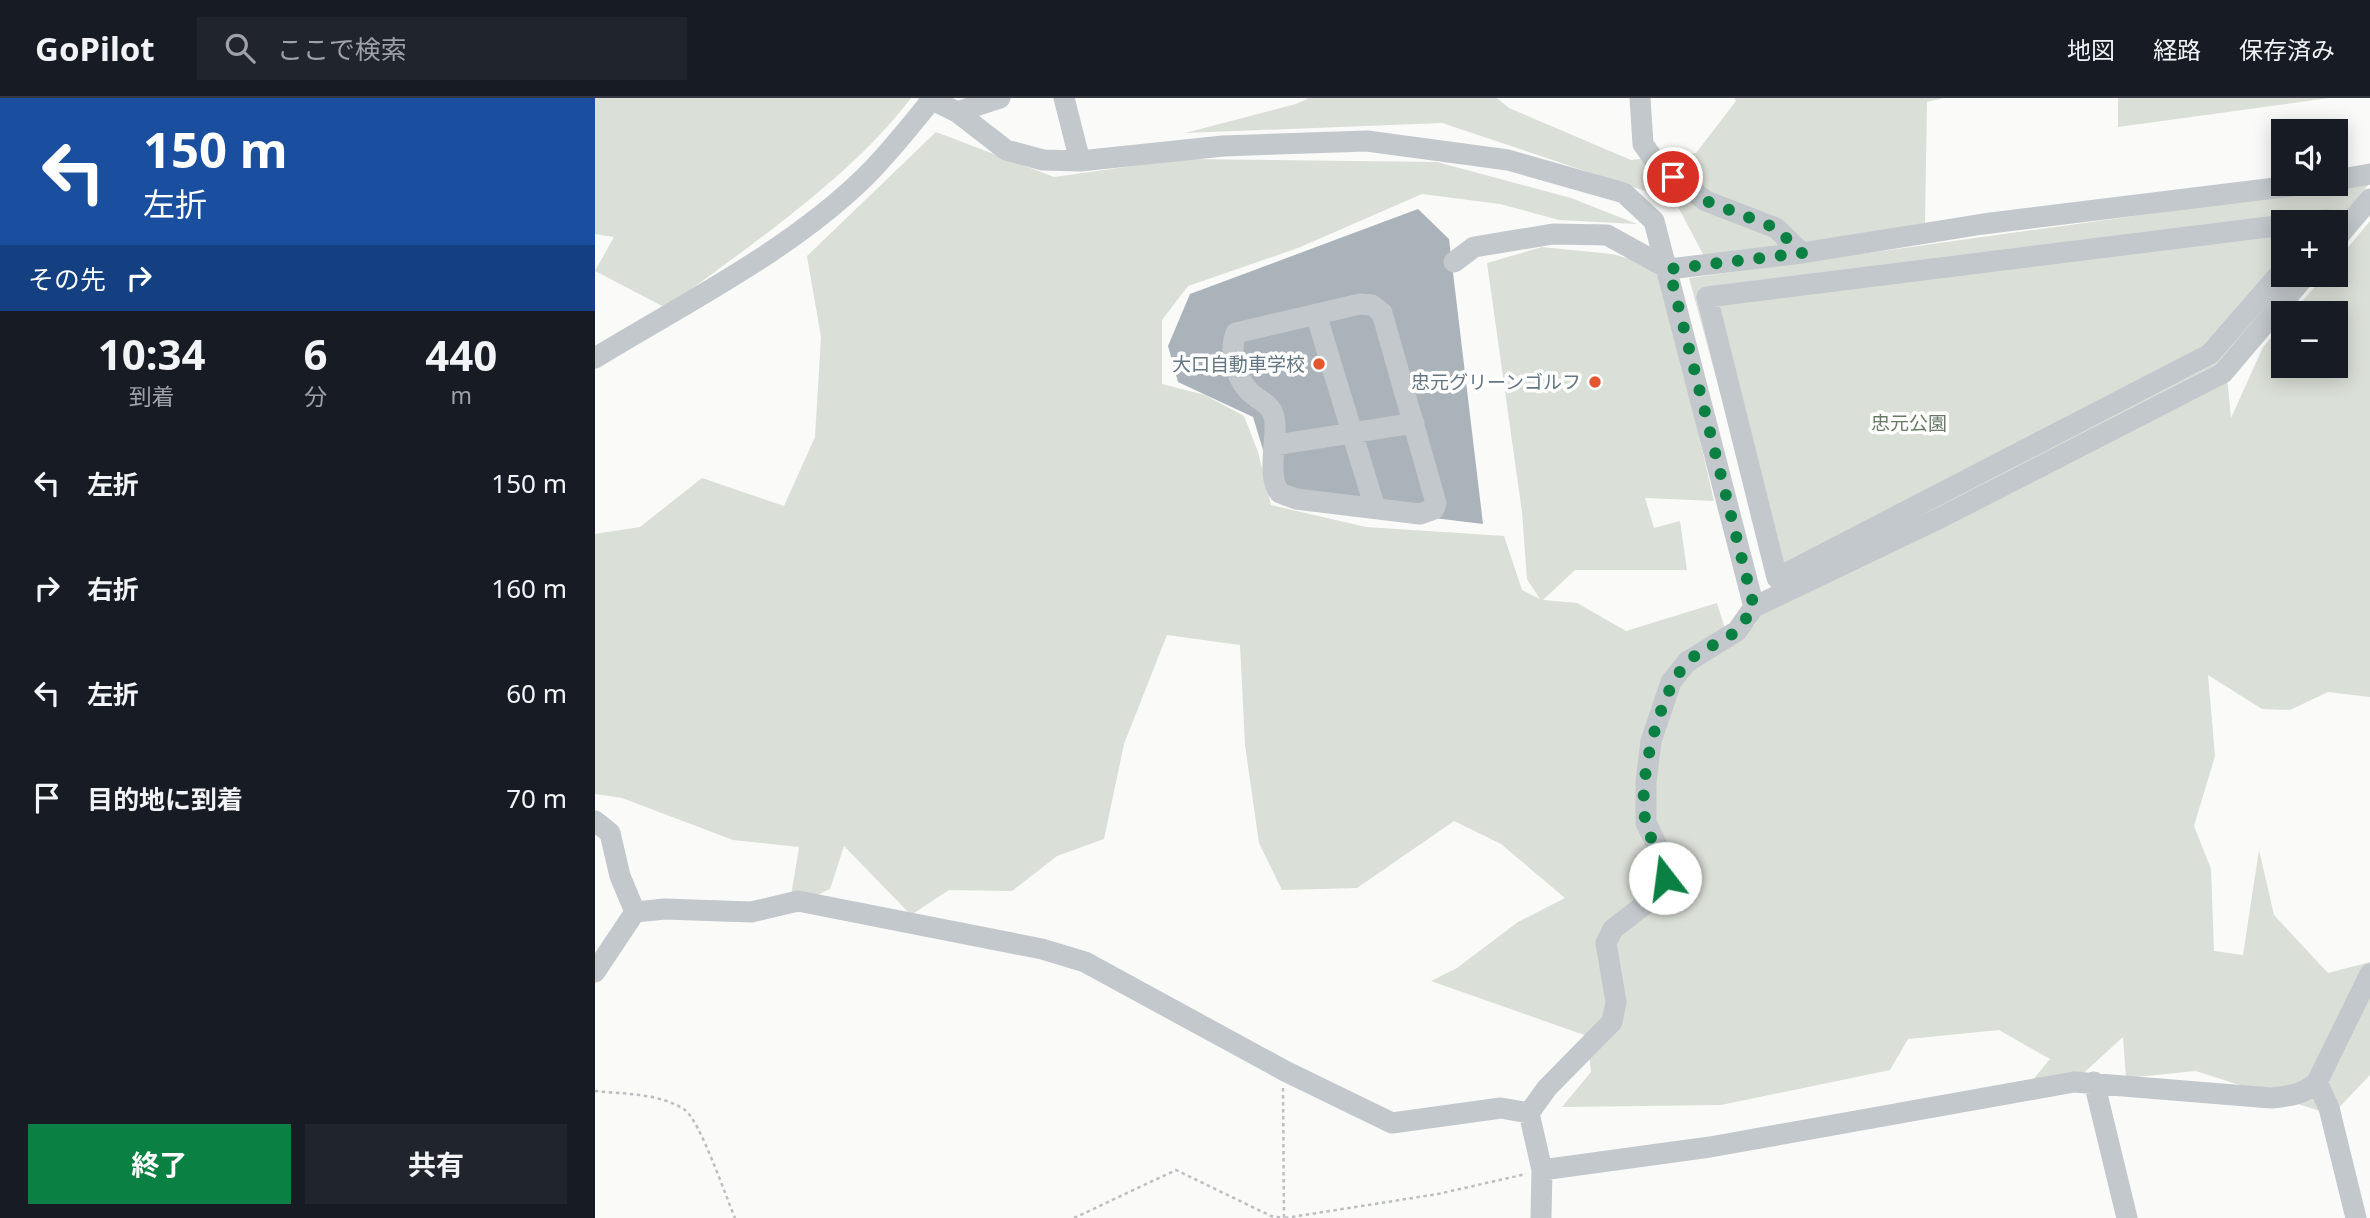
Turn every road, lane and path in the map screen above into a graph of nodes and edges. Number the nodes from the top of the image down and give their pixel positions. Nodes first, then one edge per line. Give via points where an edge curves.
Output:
1 (1000, 98) edge
2 (1064, 98) edge
3 (1640, 98) edge
4 (931, 99) edge
5 (957, 112) junction
6 (1080, 162) junction
7 (2370, 174) edge
8 (2348, 178) edge
9 (2271, 188) edge
10 (2370, 199) edge
11 (2348, 225) edge
12 (2271, 227) edge
13 (1802, 253) junction
14 (1454, 262) dead end
15 (1669, 269) junction
16 (2271, 284) edge
17 (2296, 287) edge
18 (1316, 314) junction
19 (595, 358) edge
20 (1414, 423) junction
21 (1354, 434) junction
22 (1276, 445) junction
23 (1375, 508) junction
24 (1754, 607) junction
25 (595, 821) edge
26 (635, 912) junction
27 (595, 972) edge
28 (2370, 974) edge
29 (1285, 1071) junction
30 (2094, 1082) junction
31 (2317, 1082) junction
32 (595, 1091) edge
33 (1529, 1113) junction
34 (1542, 1170) junction
35 (2370, 1217) edge
36 (735, 1218) edge
37 (1074, 1218) edge
38 (1284, 1218) edge
39 (1541, 1218) edge
40 (2127, 1218) edge
41 (2356, 1218) edge
42 (2361, 1218) edge

1 - 5 street
2 - 6 street
3 - 13 street via 1643,144 1657,164 1706,201 1776,228
4 - 5 street
4 - 19 street via 866,176 821,213 779,245
5 - 6 street via 1006,150 1043,160
6 - 15 street via 1223,146 1367,141 1508,160 1623,193 1654,221
7 - 8 street
9 - 13 street via 1983,224
10 - 11 street
12 - 16 street via 1707,297 1777,578 2210,354
13 - 15 street
14 - 15 street via 1474,247 1553,234 1607,235
15 - 24 street
17 - 24 street via 2223,373
18 - 20 street via 1360,304 1372,305 1382,313
18 - 21 street
18 - 22 street via 1245,328 1233,340 1237,373 1248,391 1267,401 1272,410
20 - 21 street
20 - 23 street via 1434,509 1420,514
21 - 22 street
21 - 23 street
22 - 23 street via 1274,478 1280,493
24 - 33 street via 1737,631 1687,662 1671,682 1651,741 1646,782 1646,823 1664,859 1661,892 1612,929 1606,943 1616,1002 1612,1022 1547,1088
25 - 26 street via 610,832 620,876
26 - 27 street
26 - 29 street via 751,912 797,901 1042,949 1085,961
28 - 31 street
29 - 33 street via 1392,1123 1501,1108
29 - 38 path via 1281,1100
30 - 31 street via 2271,1098 2304,1093
30 - 34 street via 1999,1094 1710,1147
30 - 40 street
31 - 41 street via 2329,1108
32 - 36 path via 646,1096 686,1111
33 - 34 street
34 - 38 path via 1438,1194
34 - 39 street
35 - 42 street
37 - 38 path via 1176,1170

